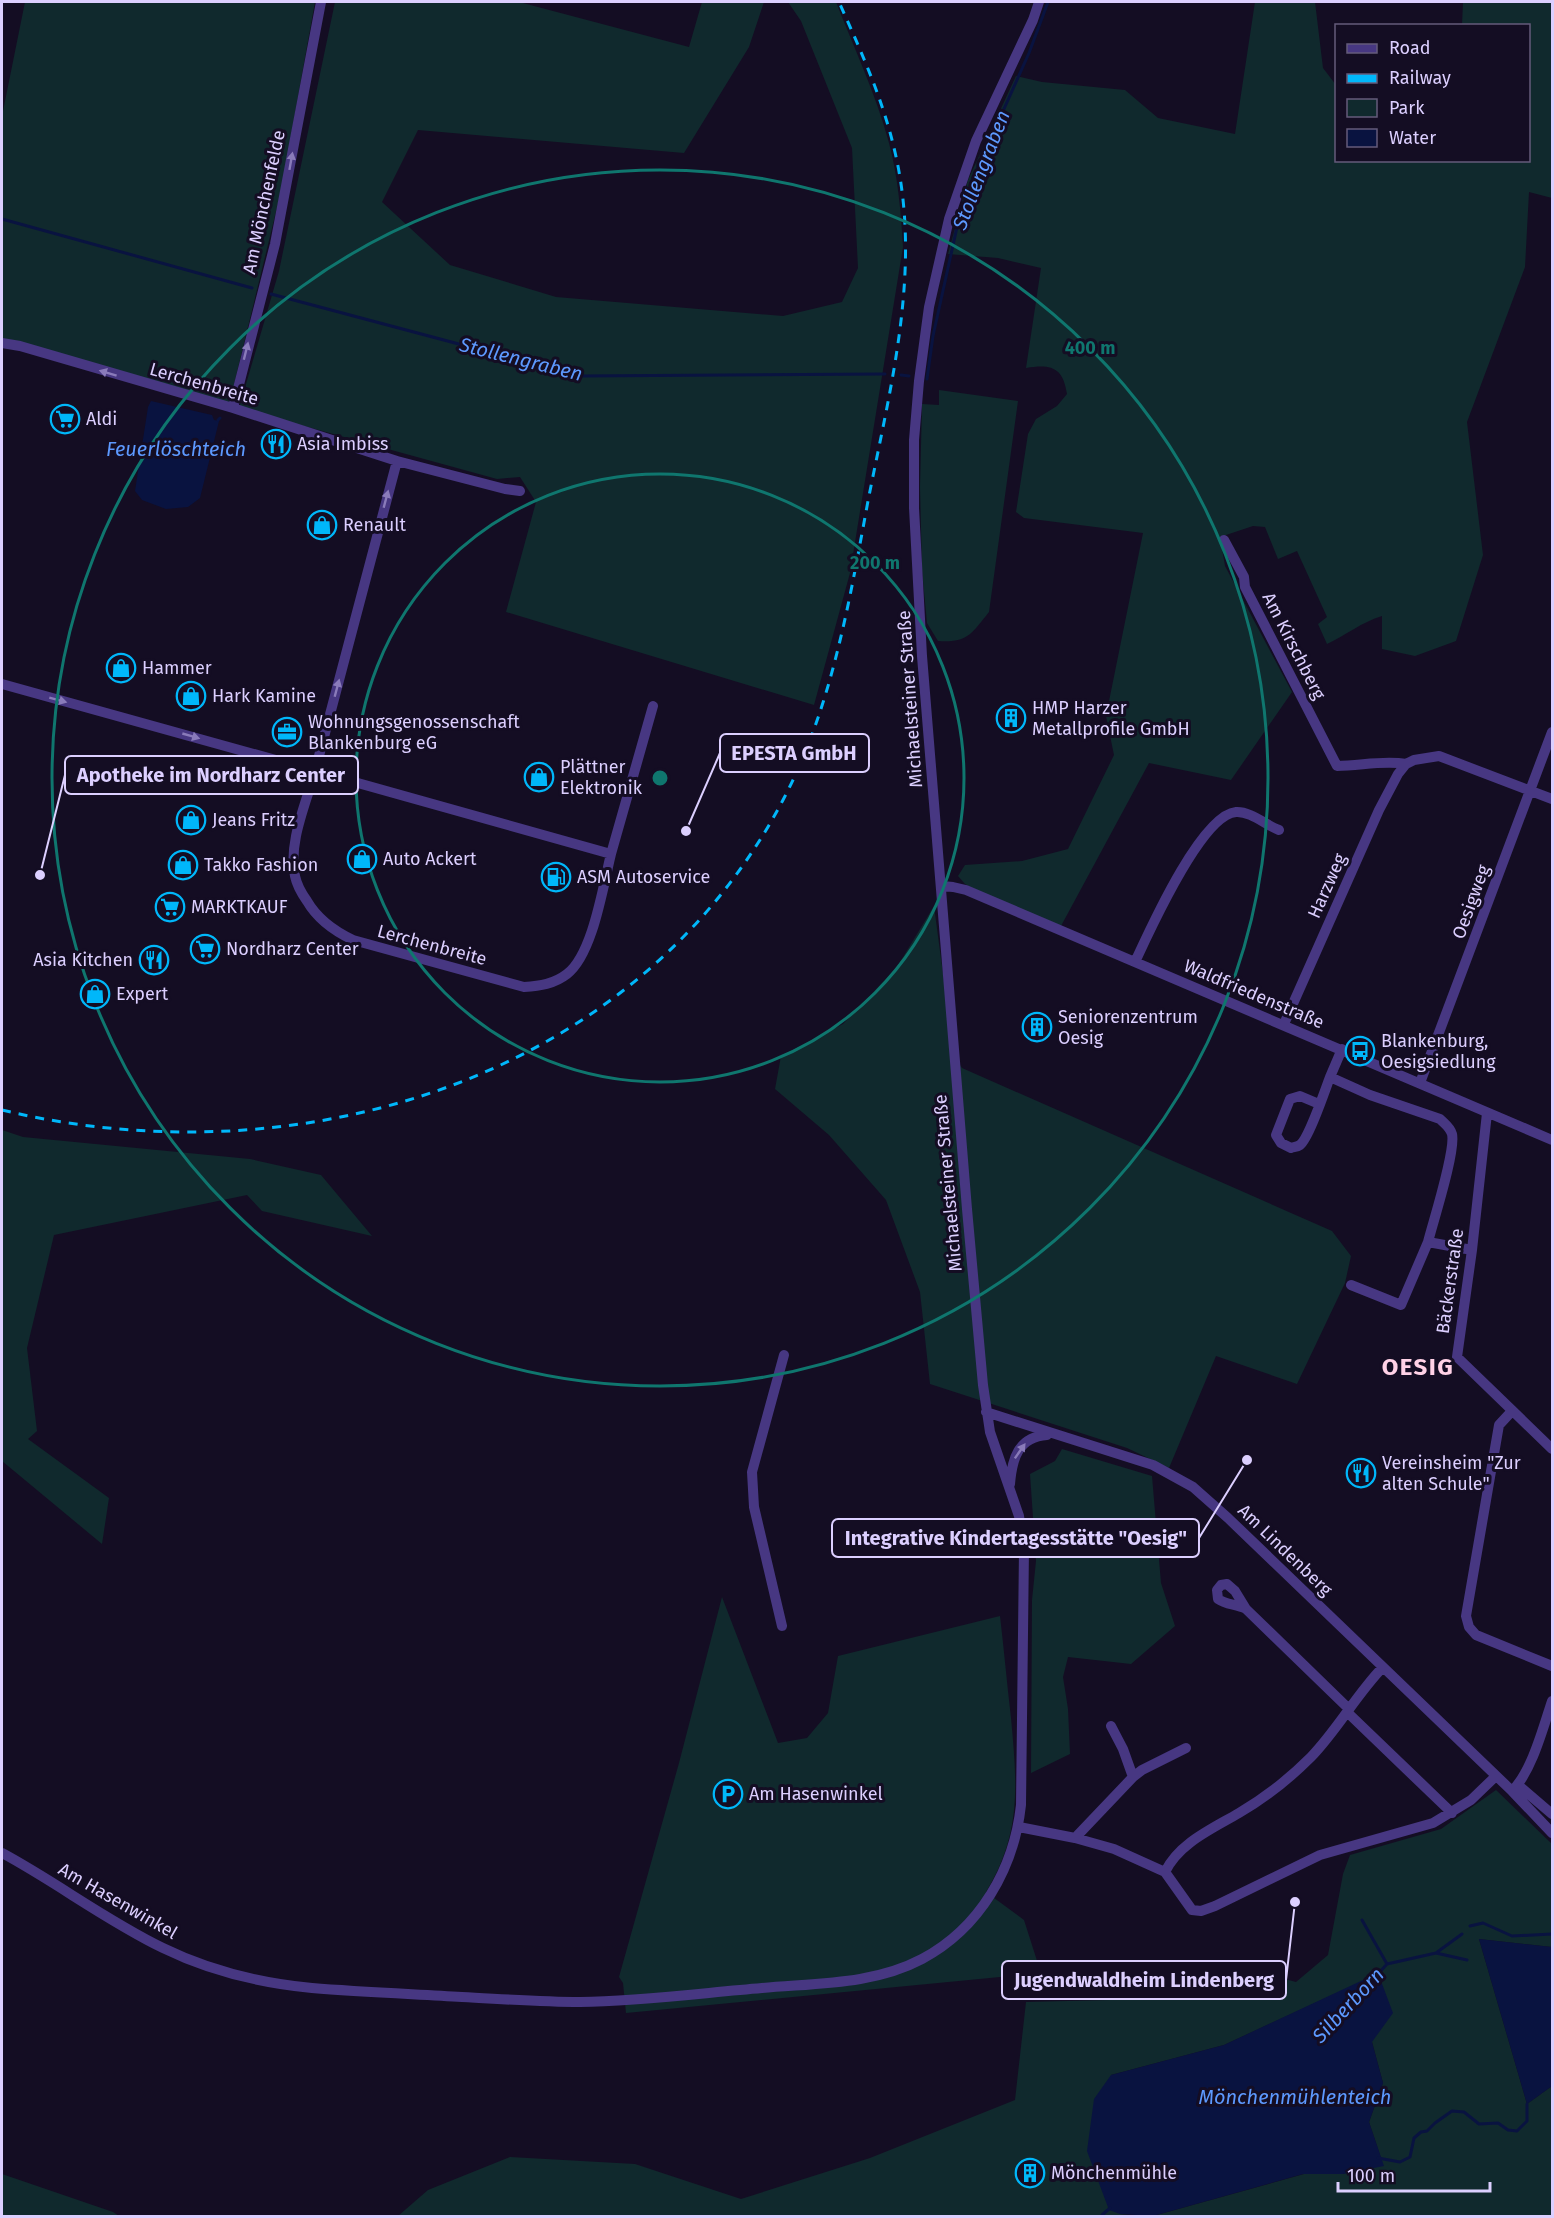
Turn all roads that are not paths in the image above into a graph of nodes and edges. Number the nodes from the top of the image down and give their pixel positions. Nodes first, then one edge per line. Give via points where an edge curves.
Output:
1 (321, 2) edge
2 (1039, 2) edge
3 (2, 344) edge
4 (233, 408) junction
5 (397, 460) junction
6 (520, 491) dead end
7 (1224, 540) dead end
8 (2, 684) edge
9 (653, 706) dead end
10 (1552, 732) edge
11 (1406, 764) junction
12 (315, 771) junction
13 (1531, 791) junction
14 (1552, 799) edge
15 (1279, 830) dead end
16 (611, 854) junction
17 (942, 886) junction
18 (1135, 962) junction
19 (1284, 1024) junction
20 (1342, 1049) junction
21 (1330, 1077) junction
22 (1420, 1083) junction
23 (1319, 1104) junction
24 (1487, 1113) junction
25 (1552, 1140) edge
26 (1428, 1242) junction
27 (1472, 1250) junction
28 (1351, 1285) dead end
29 (783, 1355) dead end
30 (1512, 1411) junction
31 (986, 1412) junction
32 (1052, 1435) junction
33 (1552, 1449) edge
34 (1010, 1487) junction
35 (1246, 1609) dead end
36 (782, 1626) dead end
37 (1552, 1666) edge
38 (1383, 1667) junction
39 (1552, 1701) edge
40 (1347, 1710) junction
41 (1111, 1726) dead end
42 (1186, 1748) dead end
43 (1133, 1777) junction
44 (1499, 1778) junction
45 (1515, 1788) junction
46 (1452, 1813) junction
47 (1552, 1814) edge
48 (1019, 1827) junction
49 (1552, 1833) edge
50 (1075, 1838) junction
51 (2, 1853) edge
52 (1164, 1872) junction

4 -> 1 street, Am Mönchenfelde via 275,244
2 - 17 street, Michaelsteiner Straße via 976,141 949,219 929,307 919,381 914,508
4 -> 3 street, Lerchenbreite
4 - 5 street, Lerchenbreite
5 - 6 street, Lerchenbreite
12 -> 5 street, Lerchenbreite
7 - 11 street, Am Kirschberg via 1337,766 1390,761
8 -> 12 street
9 - 16 street, Lerchenbreite
10 - 13 street, Oesigweg
11 - 13 street via 1439,756
11 - 19 street, Harzweg via 1379,810
12 - 16 street
12 - 16 street, Lerchenbreite via 296,837 295,878 313,911 353,940 524,987 546,985 568,974 581,957
13 - 14 street
13 - 22 street, Oesigweg
15 - 18 street via 1242,813 1226,816 1191,855
17 - 18 street, Waldfriedenstraße via 966,890
17 - 31 street, Michaelsteiner Straße via 966,1209
18 - 19 street, Waldfriedenstraße
19 - 20 street, Waldfriedenstraße
20 - 21 street
20 - 22 street, Waldfriedenstraße
21 - 23 street
21 - 26 street via 1440,1119 1448,1126 1452,1135 1451,1155
22 - 24 street, Waldfriedenstraße
23 - 23 street via 1300,1144 1291,1148 1281,1143 1276,1135 1290,1099 1300,1096
24 - 25 street, Waldfriedenstraße
24 - 27 street, Bäckerstraße
26 - 27 street
26 - 28 street via 1401,1305
27 - 30 street, Bäckerstraße via 1456,1357
29 - 36 street via 752,1472 754,1507
30 - 33 street, Bäckerstraße
30 - 37 street via 1499,1425 1466,1616 1476,1635
31 - 32 street, Am Lindenberg
31 - 34 street, Am Hasenwinkel
34 -> 32 street via 1017,1452 1030,1439
32 - 38 street, Am Lindenberg via 1139,1460 1193,1488
34 - 48 street, Am Hasenwinkel via 1019,1516 1025,1576
35 - 40 street
38 - 40 street
38 - 44 street, Am Lindenberg
39 - 45 street via 1530,1761
40 - 46 street
40 - 52 street via 1312,1756 1258,1801 1196,1838 1173,1858
41 - 43 street
42 - 43 street
43 - 50 street
44 - 45 street, Am Lindenberg
44 - 46 street
45 - 47 street
45 - 49 street
46 - 52 street via 1422,1827 1320,1855 1201,1911 1186,1904
48 - 50 street
48 - 51 street, Am Hasenwinkel via 999,1881 975,1916 944,1945 896,1970 854,1980 583,2002 312,1988 240,1976 162,1948
50 - 52 street via 1114,1849

